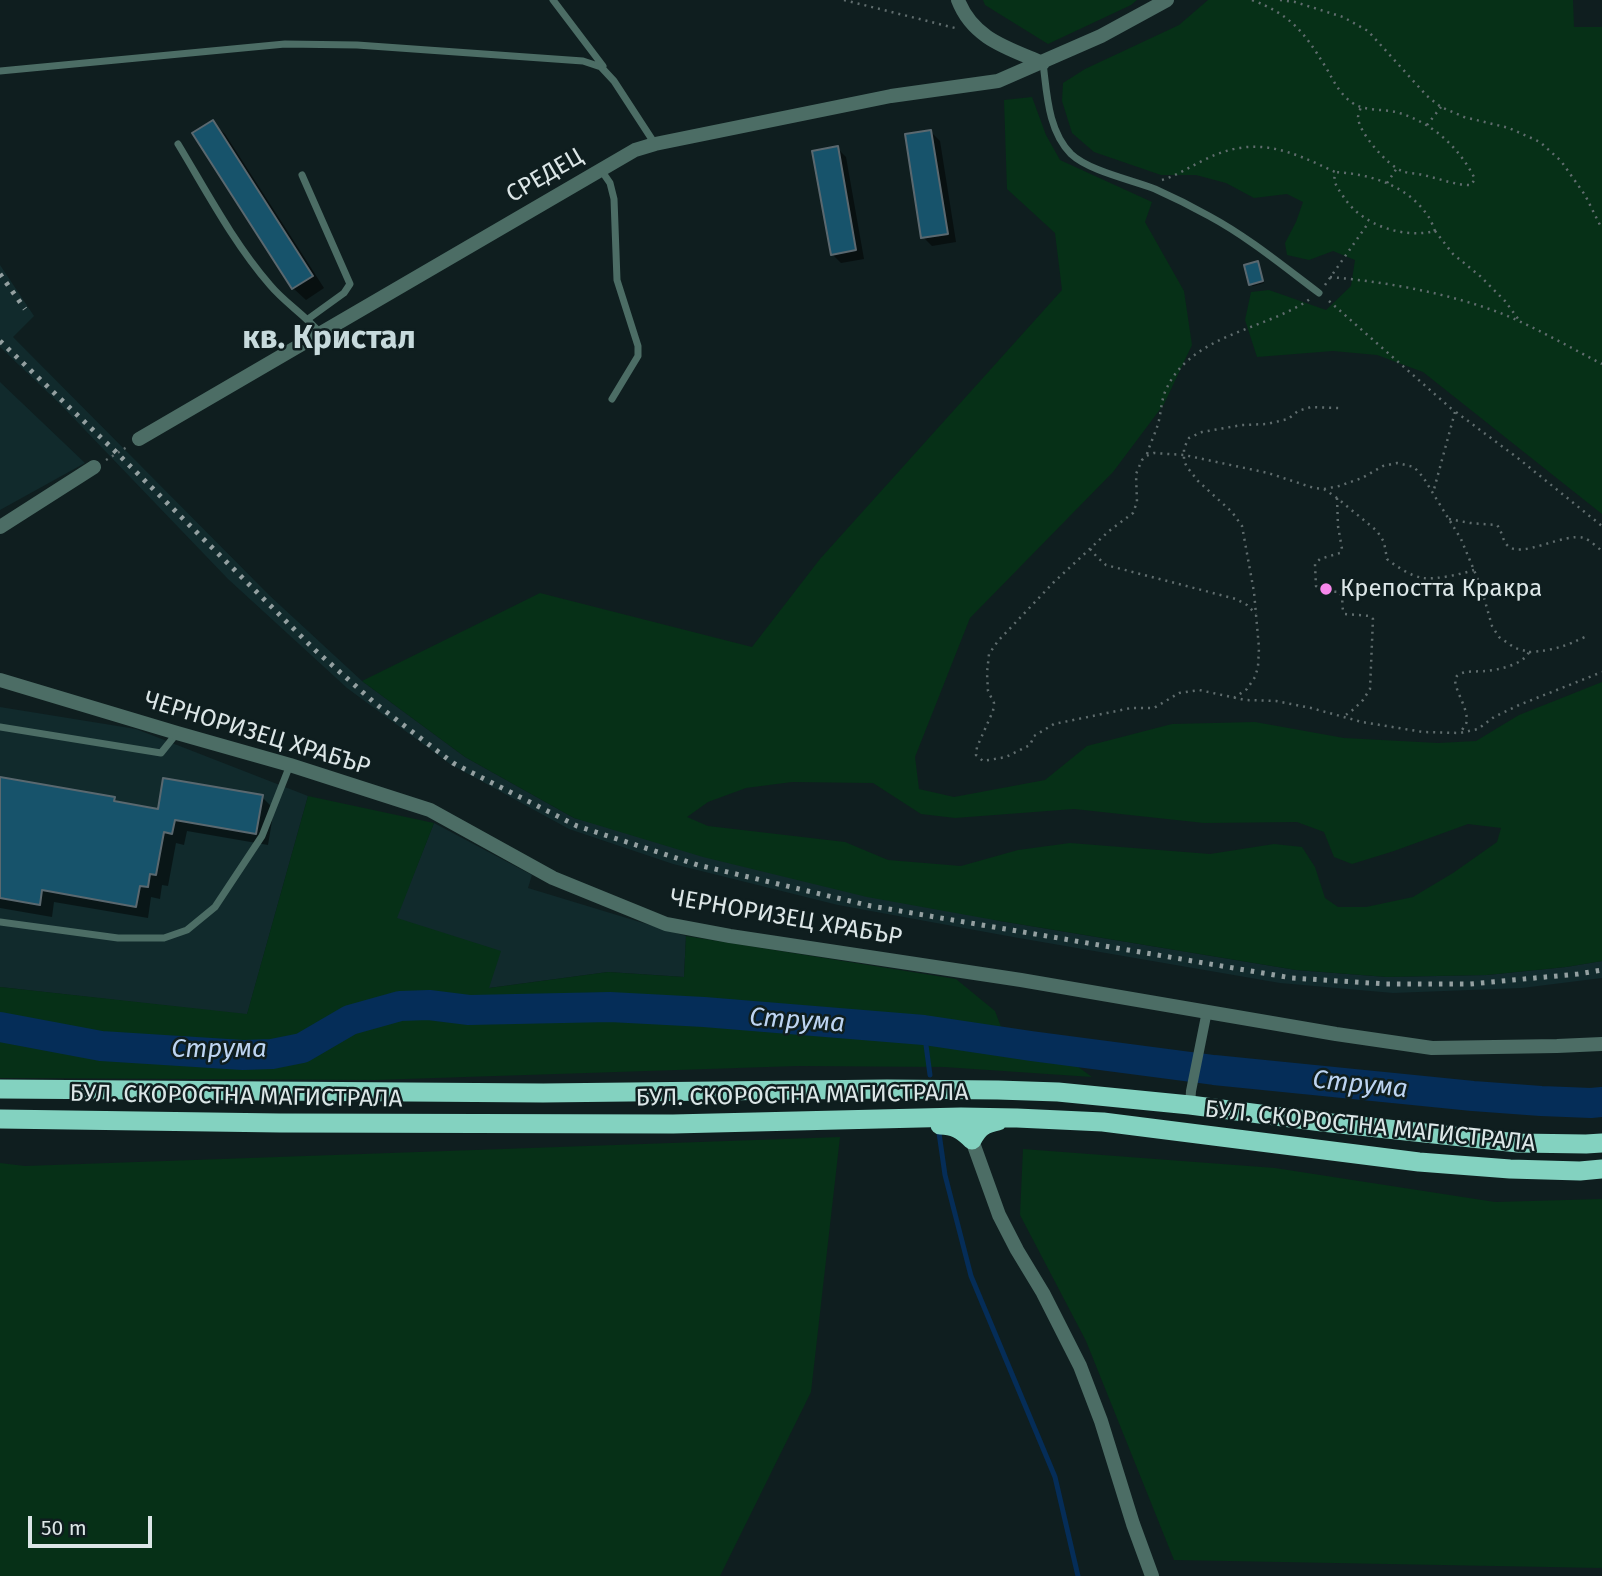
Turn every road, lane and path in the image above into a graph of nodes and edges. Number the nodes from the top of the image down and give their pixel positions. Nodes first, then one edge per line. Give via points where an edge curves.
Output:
1 (553, 0) edge
2 (844, 0) edge
3 (958, 0) edge
4 (1167, 0) edge
5 (1252, 0) edge
6 (1280, 0) edge
7 (982, 35) junction
8 (1043, 63) junction
9 (0, 71) edge
10 (614, 81) junction
11 (1361, 106) junction
12 (1441, 107) junction
13 (1427, 125) junction
14 (178, 144) dead end
15 (655, 144) junction
16 (1396, 168) junction
17 (601, 170) junction
18 (1335, 172) junction
19 (302, 176) dead end
20 (1162, 180) dead end
21 (1387, 183) junction
22 (1369, 222) junction
23 (1602, 229) edge
24 (1435, 231) junction
25 (1330, 276) junction
26 (1319, 293) junction
27 (308, 319) junction
28 (1521, 323) junction
29 (320, 333) junction
30 (1602, 364) edge
31 (612, 399) dead end
32 (1339, 408) dead end
33 (1455, 412) junction
34 (139, 439) joint
35 (1184, 455) junction
36 (1146, 456) junction
37 (94, 467) joint
38 (1324, 489) junction
39 (1433, 493) junction
40 (1338, 498) junction
41 (1449, 519) junction
42 (1602, 526) edge
43 (0, 527) edge
44 (1090, 548) junction
45 (1602, 551) edge
46 (1474, 570) junction
47 (1256, 614) junction
48 (1587, 636) dead end
49 (1529, 652) junction
50 (1602, 672) edge
51 (0, 680) edge
52 (1234, 698) junction
53 (1343, 717) junction
54 (0, 727) edge
55 (177, 733) junction
56 (1460, 733) junction
57 (290, 765) junction
58 (0, 922) edge
59 (1207, 1011) junction
60 (1602, 1044) edge
61 (0, 1089) edge
62 (1190, 1098) junction
63 (1017, 1118) junction
64 (0, 1119) edge
65 (820, 1121) junction
66 (972, 1140) junction
67 (1602, 1143) edge
68 (1602, 1169) edge
69 (1152, 1576) edge

1 - 10 lane
2 - 7 path
3 - 7 street
4 - 8 street, СРЕДЕЦ
5 - 11 path via 1291,20 1309,40 1338,90
6 - 12 path via 1343,17 1368,31
7 - 8 street
8 - 15 street, СРЕДЕЦ via 998,81 891,96
8 - 26 lane via 1049,110 1060,139 1072,154 1209,216
9 - 10 lane via 285,44 357,45 583,61 601,67
10 - 15 lane
11 - 13 path via 1398,113
11 - 16 path via 1362,129
12 - 13 path
12 - 23 path via 1540,142 1561,161
13 - 16 path via 1449,141 1469,166 1475,179 1471,185
14 - 27 lane via 234,238 271,287
15 - 17 street, СРЕДЕЦ
16 - 21 path
17 - 29 street, СРЕДЕЦ
17 - 31 lane via 614,199 617,280 638,346 638,356
18 - 20 path via 1267,146 1236,148
18 - 21 path
18 - 22 path via 1333,181 1347,203
19 - 27 lane via 350,284
21 - 24 path via 1414,201
22 - 24 path via 1400,232
22 - 25 path
24 - 28 path
25 - 26 path
25 - 28 path via 1441,295
26 - 33 path
26 - 36 path via 1299,307 1220,339 1185,362 1164,393
27 - 29 lane
28 - 30 path
29 - 34 street, СРЕДЕЦ
32 - 35 path via 1311,407 1278,422 1202,432 1189,438
33 - 39 path
33 - 42 path
34 - 37 path
35 - 36 path
35 - 38 path
35 - 47 path via 1192,474 1242,526
36 - 44 path via 1136,474 1133,513
37 - 43 street
38 - 39 path via 1396,463 1414,467
38 - 40 path
39 - 41 path
40 - 46 path via 1377,531 1387,559 1396,567 1423,578
40 - 53 path via 1342,549 1315,564 1316,586 1339,592 1345,614 1373,619 1370,689
41 - 45 path via 1497,525 1505,544 1513,549 1584,538
41 - 46 path
44 - 47 path via 1106,565 1236,599
44 - 52 path via 989,654 987,682 993,711 976,755 983,761 1006,757 1030,745 1034,736 1054,724 1131,708 1154,708 1179,693 1199,690
46 - 49 path via 1499,637
47 - 52 path via 1258,667 1247,689
48 - 49 path via 1550,651
49 - 56 path via 1518,662 1458,675 1456,687 1467,716
50 - 56 path
51 - 55 street, ЧЕРНОРИЗЕЦ ХРАБЪР
52 - 53 path via 1276,701
53 - 56 path via 1423,732
54 - 55 lane via 161,753
55 - 57 street, ЧЕРНОРИЗЕЦ ХРАБЪР
57 - 58 lane via 262,836 215,907 187,930 164,938 118,938
57 - 59 street, ЧЕРНОРИЗЕЦ ХРАБЪР via 430,810 553,878 666,923
59 - 60 street, ЧЕРНОРИЗЕЦ ХРАБЪР via 1432,1048
59 - 62 street
61 - 62 highway, БУЛ. СКОРОСТНА МАГИСТРАЛА via 543,1093 954,1088
62 - 67 highway, БУЛ. СКОРОСТНА МАГИСТРАЛА via 1322,1122 1518,1143
63 - 65 highway, БУЛ. СКОРОСТНА МАГИСТРАЛА
63 - 66 highway via 986,1123
63 - 68 highway, БУЛ. СКОРОСТНА МАГИСТРАЛА via 1103,1122 1419,1162 1510,1169
64 - 65 highway, БУЛ. СКОРОСТНА МАГИСТРАЛА via 334,1124
65 - 66 highway via 950,1125
66 - 69 street via 999,1216 1080,1367

